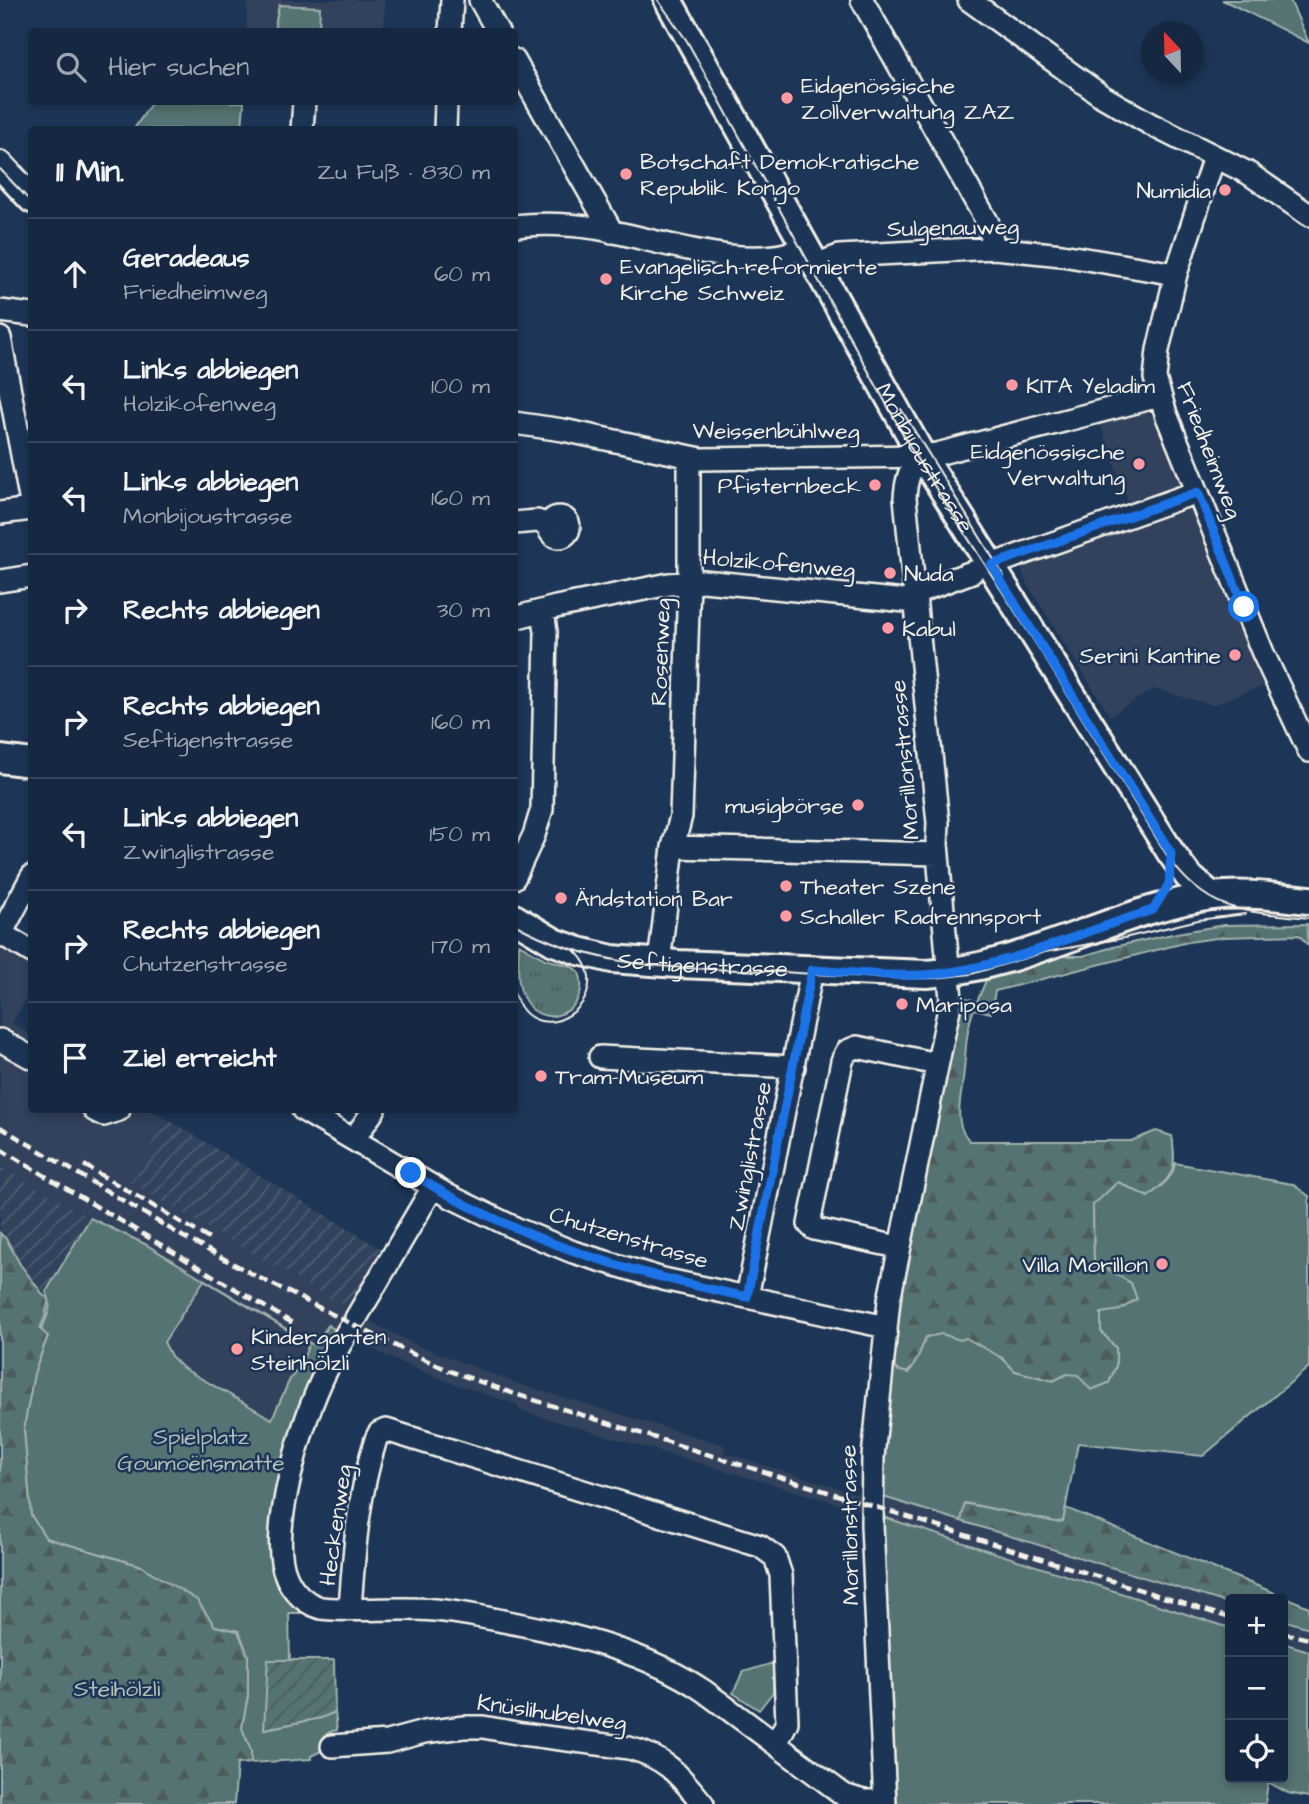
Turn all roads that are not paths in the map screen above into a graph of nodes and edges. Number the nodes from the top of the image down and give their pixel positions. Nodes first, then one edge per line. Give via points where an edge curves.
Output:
1 (452, 0) edge
2 (480, 0) edge
3 (668, 0) edge
4 (862, 0) edge
5 (969, 0) edge
6 (450, 28) edge
7 (496, 28) edge
8 (518, 67) edge
9 (304, 105) edge
10 (446, 105) edge
11 (302, 126) edge
12 (445, 126) edge
13 (1214, 157) junction
14 (0, 165) edge
15 (28, 195) edge
16 (1308, 212) edge
17 (518, 226) edge
18 (612, 232) junction
19 (994, 248) junction
20 (810, 256) junction
21 (1176, 274) junction
22 (0, 311) edge
23 (28, 314) edge
24 (0, 338) edge
25 (1159, 396) junction
26 (518, 424) edge
27 (922, 456) junction
28 (689, 458) junction
29 (28, 487) edge
30 (1198, 492) junction
31 (28, 509) edge
32 (0, 513) edge
33 (518, 523) edge
34 (549, 525) dead end
35 (982, 569) junction
36 (28, 577) edge
37 (0, 581) edge
38 (689, 582) junction
39 (916, 598) junction
40 (543, 611) junction
41 (518, 617) edge
42 (1309, 749) edge
43 (0, 759) edge
44 (28, 762) edge
45 (673, 847) junction
46 (1171, 853) junction
47 (938, 854) junction
48 (518, 869) edge
49 (28, 883) edge
50 (1212, 896) junction
51 (1309, 900) edge
52 (1153, 910) junction
53 (518, 920) edge
54 (0, 934) edge
55 (28, 950) edge
56 (659, 963) junction
57 (812, 970) junction
58 (950, 972) junction
59 (0, 1040) edge
60 (28, 1056) edge
61 (600, 1057) dead end
62 (937, 1064) junction
63 (794, 1067) junction
64 (308, 1113) edge
65 (372, 1113) edge
66 (354, 1139) junction
67 (433, 1187) junction
68 (898, 1247) junction
69 (747, 1297) junction
70 (886, 1327) junction
71 (350, 1609) junction
72 (776, 1744) junction
73 (332, 1746) dead end
74 (885, 1802) edge
75 (703, 1804) edge

1 - 6 street
2 - 7 street
3 - 20 main road, Monbijoustrasse
4 - 19 street via 988,223
5 - 13 street via 1102,96
8 - 18 street
9 - 11 street
10 - 12 street
13 - 16 street
13 - 21 street, Friedheimweg
14 - 15 main road
17 - 18 street, Sulgenauweg via 567,225
18 - 20 street, Sulgenauweg via 724,254
19 - 20 street, Sulgenauweg
19 - 21 street, Sulgenauweg
20 - 27 main road, Monbijoustrasse
21 - 25 street, Friedheimweg via 1155,369
22 - 23 street
24 - 29 street
25 - 27 street, Weissenbühlweg
25 - 30 street, Friedheimweg
26 - 28 street, Weissenbühlweg
27 - 28 street, Weissenbühlweg
27 - 35 main road, Monbijoustrasse
27 - 39 street, Morillonstrasse via 911,469 905,494
28 - 38 street, Rosenweg
30 - 35 street, Holzikofenweg
30 - 42 street, Friedheimweg via 1274,678
31 - 32 street
33 - 34 street
35 - 39 street, Holzikofenweg
35 - 46 main road, Monbijoustrasse
36 - 37 street
38 - 39 street, Holzikofenweg
38 - 40 street, Holzikofenweg
38 - 45 street, Rosenweg via 681,816
39 - 47 street, Morillonstrasse
40 - 41 street, Holzikofenweg
40 - 48 street via 543,802
43 - 44 main road
45 - 47 street
45 - 56 street, Rosenweg
46 - 50 main road, Monbijoustrasse via 1188,876
46 - 52 main road via 1169,884
47 - 58 street, Morillonstrasse
49 - 54 street
50 - 51 main road, Seftigenstrasse
50 - 52 main road, Seftigenstrasse
52 - 58 main road, Seftigenstrasse
53 - 56 main road, Seftigenstrasse via 579,951
54 - 55 street
56 - 57 main road, Seftigenstrasse
57 - 58 main road, Seftigenstrasse
57 - 63 street, Zwinglistrasse
58 - 62 street, Morillonstrasse via 951,999
59 - 60 street
61 - 63 street, Zwinglistrasse
62 - 68 street, Morillonstrasse
62 - 68 street via 853,1047 845,1054 839,1074 809,1224
63 - 69 street, Zwinglistrasse
64 - 66 street, Chutzenstrasse
65 - 66 street
66 - 67 street, Chutzenstrasse
67 - 69 street, Chutzenstrasse via 517,1229 583,1255
67 - 71 street via 322,1379 301,1433 285,1504 281,1546 288,1581 311,1605
68 - 70 street, Morillonstrasse
69 - 70 street, Chutzenstrasse
70 - 74 street, Morillonstrasse via 873,1457
71 - 72 street, Heckenweg via 453,1612 565,1634 639,1657 685,1678
71 - 72 street, Heckenweg via 362,1488 376,1439 384,1431 760,1546 775,1557 781,1575 787,1722
72 - 74 street, Heckenweg via 844,1795
73 - 75 street, Knüslihubelweg via 484,1727 629,1748 670,1766

